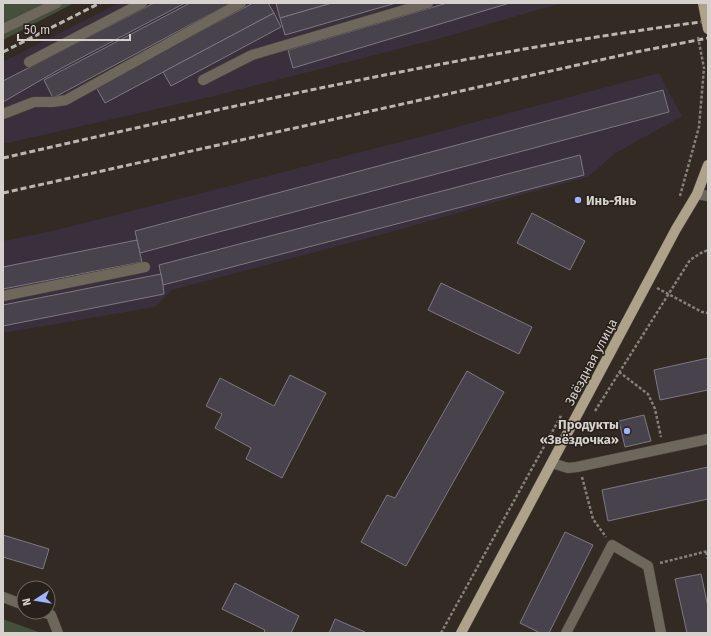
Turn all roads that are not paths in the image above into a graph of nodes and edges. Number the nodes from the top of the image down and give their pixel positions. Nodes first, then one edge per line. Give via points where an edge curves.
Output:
1 (57, 3) edge
2 (142, 3) edge
3 (242, 3) edge
4 (428, 3) edge
5 (703, 3) edge
6 (3, 29) edge
7 (708, 29) edge
8 (29, 62) dead end
9 (203, 80) dead end
10 (3, 114) edge
11 (708, 165) edge
12 (697, 194) junction
13 (708, 196) edge
14 (145, 267) dead end
15 (3, 296) edge
16 (708, 439) edge
17 (552, 463) junction
18 (3, 597) edge
19 (16, 602) edge
20 (53, 620) edge
21 (58, 633) edge
22 (460, 633) edge
23 (566, 633) edge
24 (661, 633) edge

1 - 6 street
2 - 8 street
3 - 10 street via 66,100 34,102
4 - 9 street via 252,56
5 - 7 main road, bridge
11 - 12 main road, Звёздная улица
12 - 13 street
12 - 17 main road, Звёздная улица
14 - 15 street
16 - 17 street via 577,467 568,468
17 - 22 main road, Звёздная улица
18 - 19 street
20 - 21 street
23 - 24 street via 612,545 648,566

